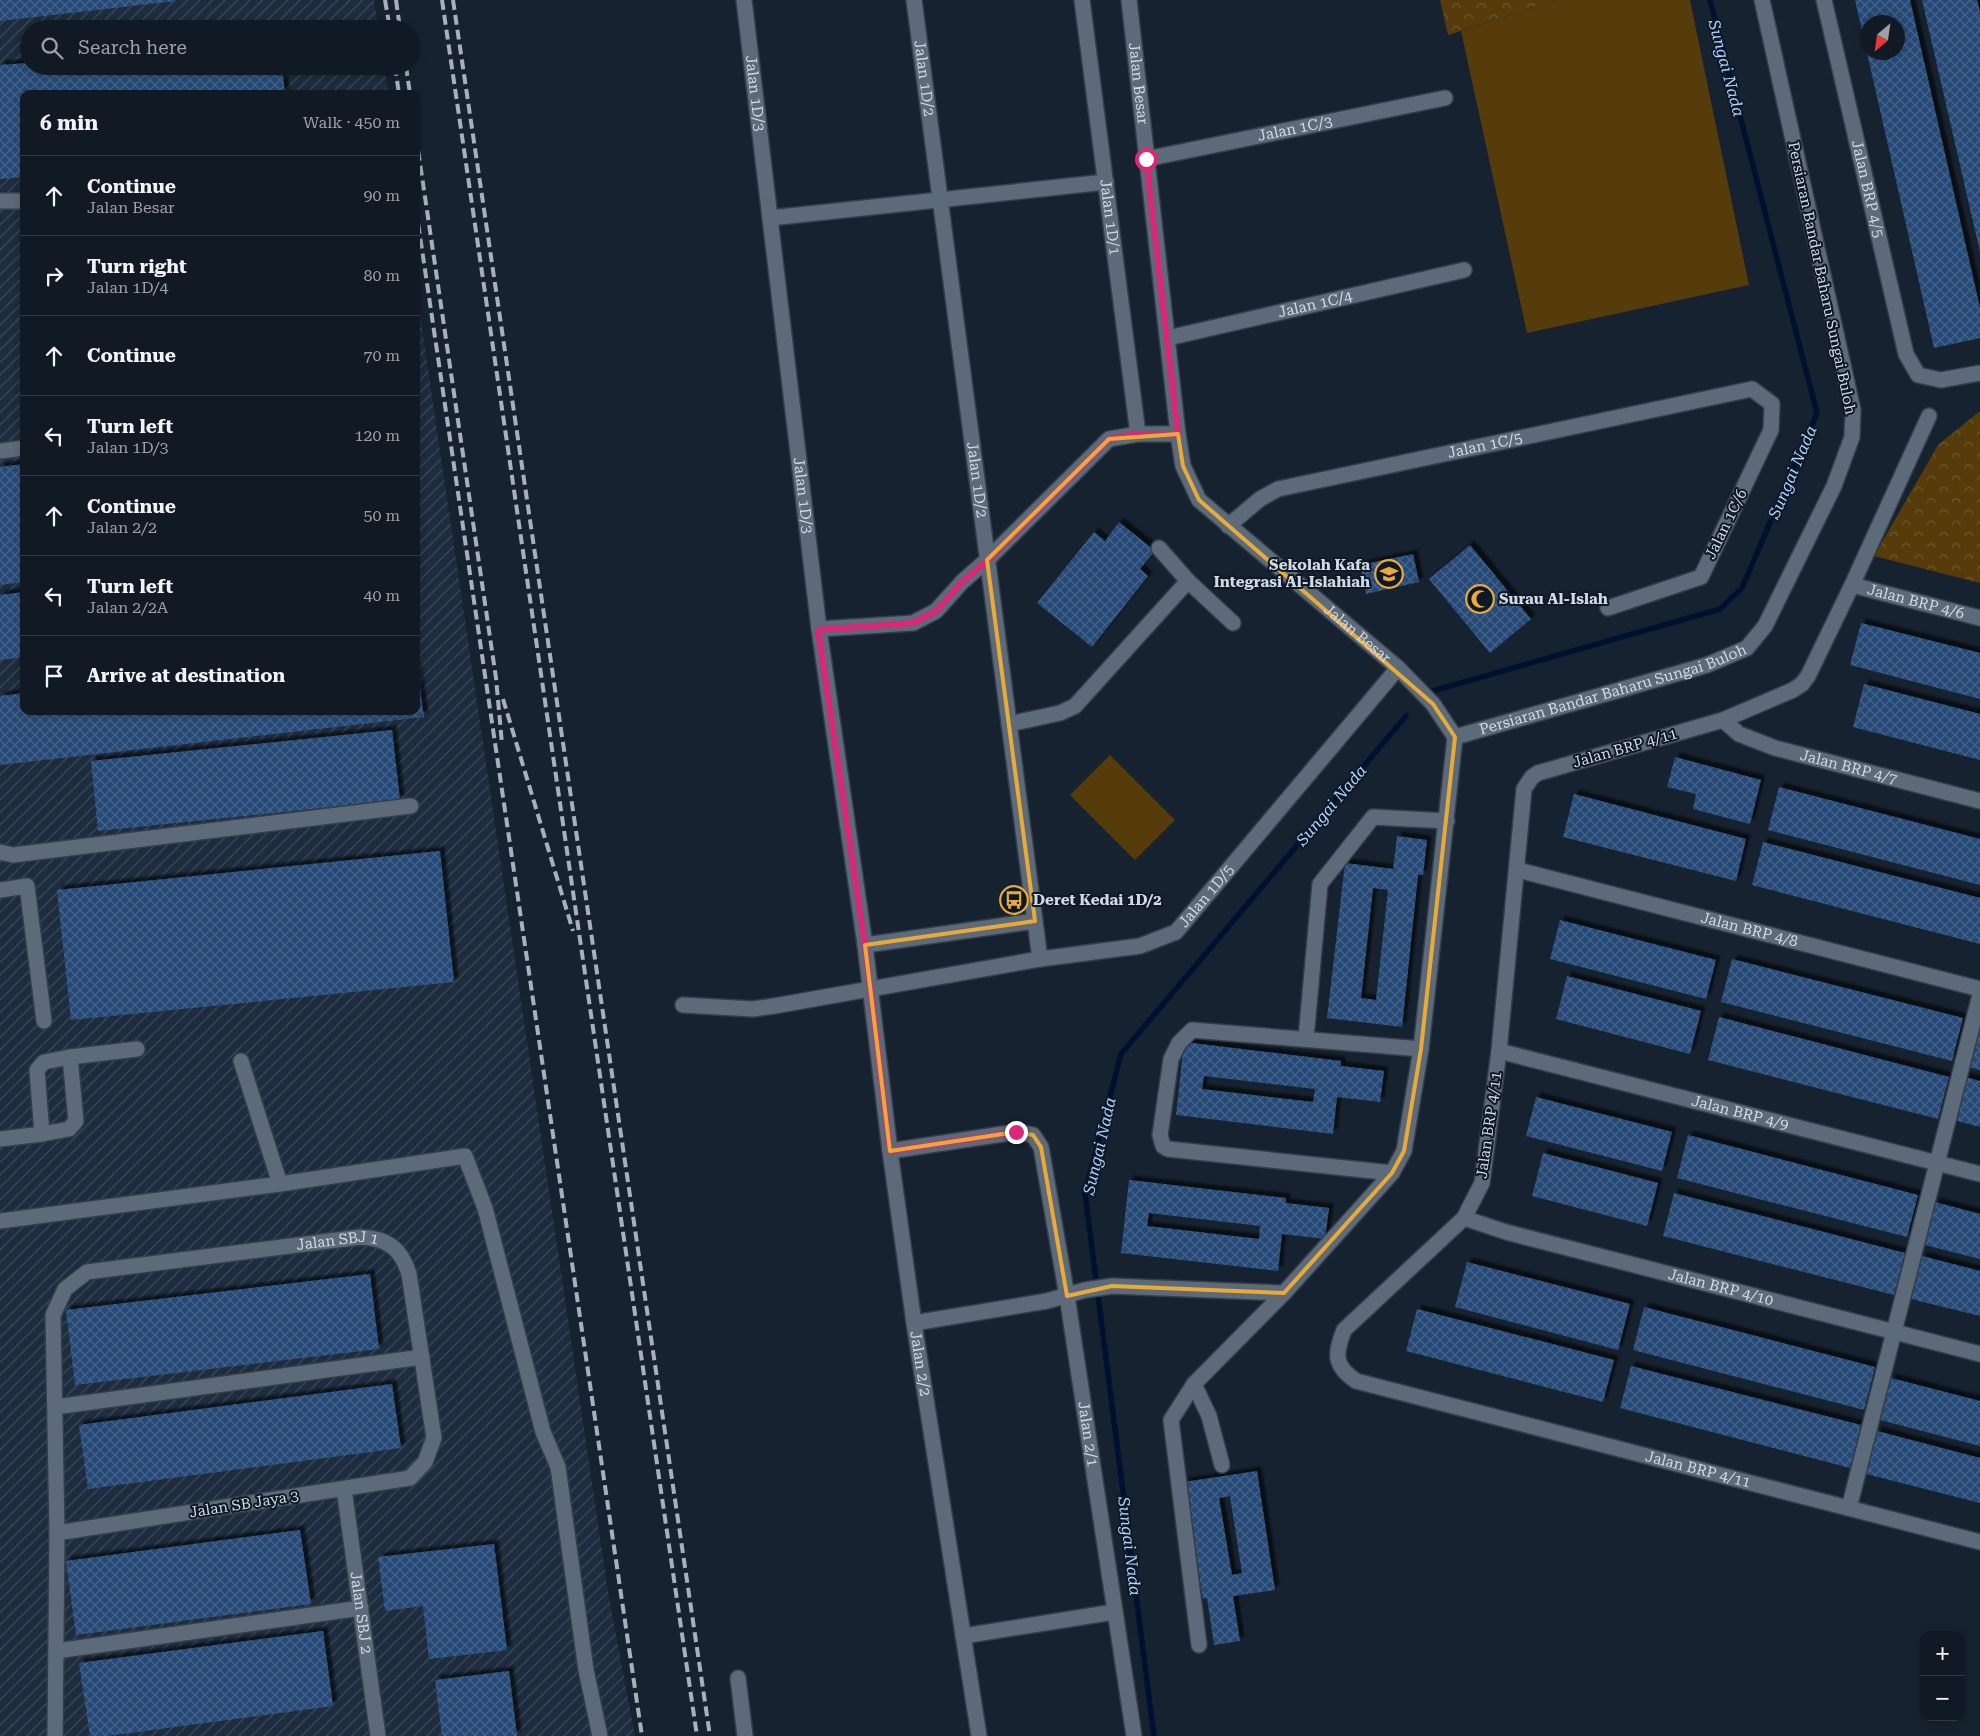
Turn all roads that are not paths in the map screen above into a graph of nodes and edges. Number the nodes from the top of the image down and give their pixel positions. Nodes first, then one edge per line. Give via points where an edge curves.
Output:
1 (744, 0) edge
2 (914, 0) edge
3 (1082, 0) edge
4 (1129, 0) edge
5 (1762, 0) edge
6 (1824, 0) edge
7 (1445, 98) dead end
8 (1146, 159) junction
9 (1106, 182) junction
10 (940, 199) junction
11 (20, 200) edge
12 (0, 202) edge
13 (770, 218) junction
14 (1464, 270) dead end
15 (1168, 338) junction
16 (1980, 373) edge
17 (1752, 389) joint
18 (1929, 416) dead end
19 (1138, 434) junction
20 (1178, 434) junction
21 (20, 448) edge
22 (0, 451) edge
23 (1228, 526) junction
24 (1160, 548) dead end
25 (988, 560) junction
26 (1188, 581) junction
27 (1852, 585) junction
28 (1608, 608) dead end
29 (1980, 618) edge
30 (1234, 623) dead end
31 (818, 630) junction
32 (1398, 668) junction
33 (1723, 720) junction
34 (1009, 724) junction
35 (1455, 737) junction
36 (1980, 801) edge
37 (411, 806) dead end
38 (1447, 821) junction
39 (0, 852) edge
40 (1518, 870) junction
41 (0, 890) edge
42 (1035, 921) junction
43 (865, 945) junction
44 (1040, 959) junction
45 (1980, 989) edge
46 (870, 990) junction
47 (1980, 994) edge
48 (683, 1005) dead end
49 (44, 1021) dead end
50 (1306, 1038) junction
51 (137, 1049) dead end
52 (1421, 1049) junction
53 (1499, 1050) junction
54 (70, 1057) junction
55 (241, 1061) dead end
56 (42, 1134) junction
57 (0, 1139) edge
58 (890, 1151) junction
59 (1937, 1163) junction
60 (1392, 1173) junction
61 (1980, 1174) edge
62 (280, 1184) junction
63 (1464, 1218) junction
64 (0, 1221) edge
65 (1284, 1293) junction
66 (1067, 1296) junction
67 (914, 1322) junction
68 (1894, 1332) junction
69 (1980, 1354) edge
70 (422, 1357) junction
71 (1194, 1384) junction
72 (55, 1407) junction
73 (425, 1462) joint
74 (1222, 1465) dead end
75 (344, 1489) junction
76 (1849, 1508) junction
77 (57, 1533) junction
78 (1980, 1542) edge
79 (361, 1608) junction
80 (1114, 1612) junction
81 (963, 1636) junction
82 (1200, 1645) dead end
83 (56, 1651) junction
84 (738, 1678) dead end
85 (55, 1736) edge
86 (375, 1736) edge
87 (600, 1736) edge
88 (745, 1736) edge
89 (980, 1736) edge
90 (1134, 1736) edge

1 - 13 street, Jalan 1D/3
2 - 10 street, Jalan 1D/2
3 - 9 street, Jalan 1D/1
4 - 8 street, Jalan Besar
5 - 35 street, Persiaran Bandar Baharu Sungai Buloh via 1853,410 1852,437 1834,486 1765,626 1747,648 1707,665
6 - 16 street, Jalan BRP 4/5 via 1906,354 1918,375 1941,380
7 - 8 street, Jalan 1C/3
8 - 15 street, Jalan Besar
9 - 10 street
9 - 19 street, Jalan 1D/1
10 - 13 street
10 - 25 street, Jalan 1D/2
11 - 12 street
13 - 31 street, Jalan 1D/3
14 - 15 street, Jalan 1C/4
15 - 20 street, Jalan Besar
17 - 23 street, Jalan 1C/5 via 1278,490 1260,499
17 - 28 street, Jalan 1C/6 via 1772,404 1771,430 1701,577
18 - 27 street, Jalan BRP 4/11
19 - 20 street
19 - 25 street via 1109,439
20 - 23 street, Jalan Besar via 1183,466 1199,500
21 - 22 street
23 - 32 street, Jalan Besar
24 - 26 street
25 - 31 street via 936,611 913,623
25 - 34 street, Jalan 1D/2
26 - 30 street
26 - 34 street via 1075,706 1060,713
27 - 29 street, Jalan BRP 4/6
27 - 33 street, Jalan BRP 4/11 via 1802,684
31 - 43 street, Jalan 1D/3
32 - 35 street, Jalan Besar via 1433,704
32 - 44 street, Jalan 1D/5 via 1176,932 1140,946
33 - 36 street, Jalan BRP 4/7 via 1739,734 1775,748
33 - 40 street, Jalan BRP 4/11 via 1532,777 1524,789
34 - 42 street, Jalan 1D/2
35 - 38 street
37 - 39 street via 13,855
38 - 50 street via 1373,817 1320,884
38 - 52 street
40 - 45 street, Jalan BRP 4/8
40 - 53 street, Jalan BRP 4/11
41 - 49 street via 27,886
42 - 43 street
42 - 44 street, Jalan 1D/2
43 - 46 street, Jalan 1D/3
44 - 46 street, Jalan 1D/5
46 - 48 street, Jalan 1D/5 via 753,1009
46 - 58 street, Jalan 2/2
47 - 59 street
50 - 52 street
50 - 60 street via 1192,1030 1179,1043 1171,1059 1160,1135 1163,1146 1168,1150
51 - 54 street
52 - 60 street via 1404,1151
53 - 59 street, Jalan BRP 4/9
53 - 63 street, Jalan BRP 4/11 via 1482,1183
54 - 56 street via 44,1062 37,1070
54 - 56 street via 76,1121 69,1129
55 - 62 street
56 - 57 street
58 - 66 street, Jalan 2/1 via 1016,1132 1033,1135 1041,1148
58 - 67 street, Jalan 2/2
59 - 61 street, Jalan BRP 4/9
59 - 68 street
60 - 65 street
62 - 64 street
62 - 87 street via 465,1156 485,1208 543,1432 558,1467 586,1670
63 - 68 street, Jalan BRP 4/10 via 1506,1232
63 - 76 street, Jalan BRP 4/11 via 1344,1330 1337,1360 1344,1373 1356,1381
65 - 66 street via 1112,1286
65 - 71 street
66 - 67 street
66 - 80 street, Jalan 2/1
67 - 81 street, Jalan 2/2
68 - 69 street, Jalan BRP 4/10
68 - 76 street
70 - 72 street
70 - 72 street, Jalan SBJ 1 via 405,1261 397,1250 373,1237 87,1272 64,1289 53,1315
70 - 73 street, Jalan SBJ 1 via 434,1438
71 - 74 street via 1209,1416
71 - 82 street via 1171,1420
72 - 77 street
73 - 75 street, Jalan SB Jaya 3 via 410,1478
75 - 77 street, Jalan SB Jaya 3
75 - 79 street, Jalan SBJ 2
76 - 78 street, Jalan BRP 4/11
77 - 83 street
79 - 83 street
79 - 86 street, Jalan SBJ 2
80 - 81 street
80 - 90 street, Jalan 2/1
81 - 89 street, Jalan 2/2
83 - 85 street
84 - 88 street

